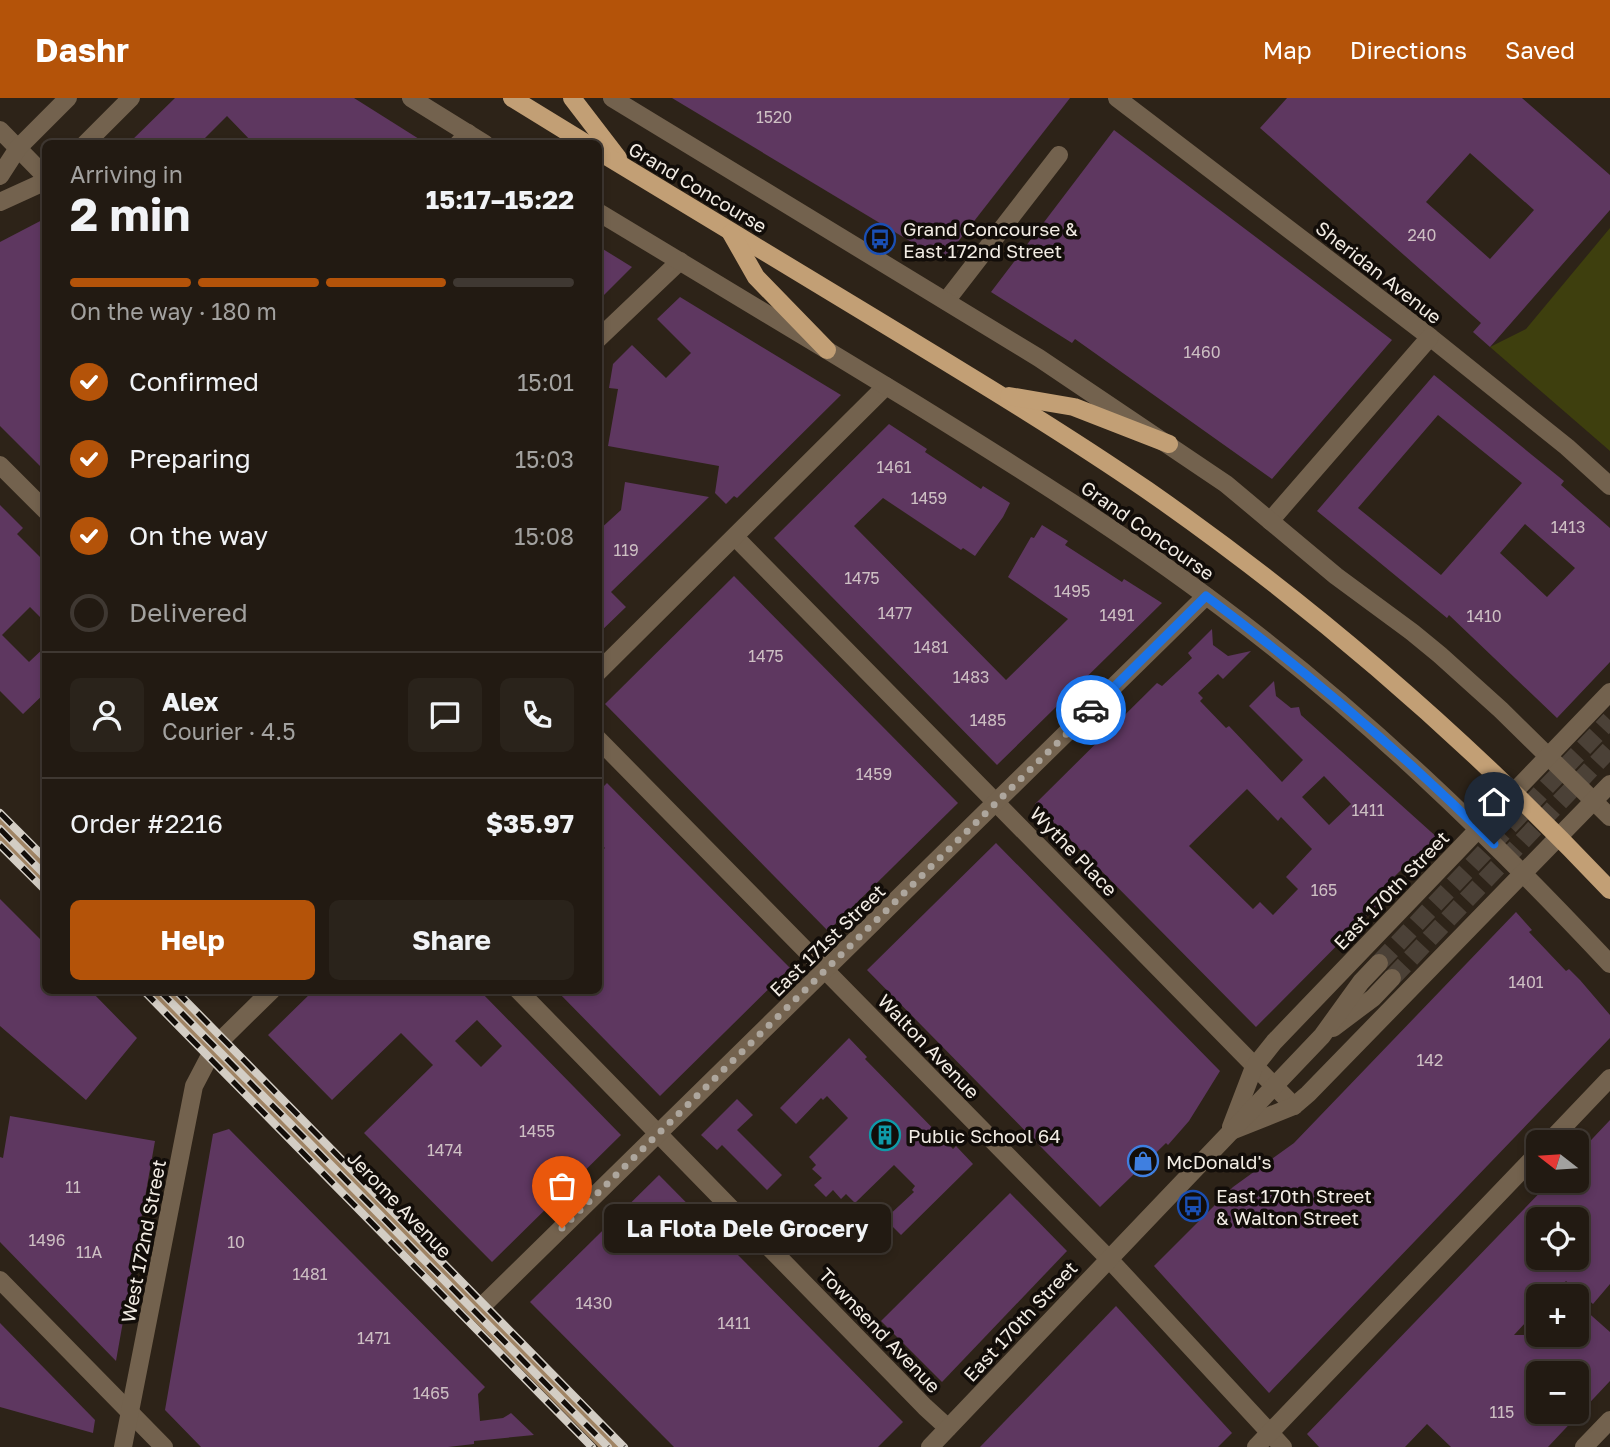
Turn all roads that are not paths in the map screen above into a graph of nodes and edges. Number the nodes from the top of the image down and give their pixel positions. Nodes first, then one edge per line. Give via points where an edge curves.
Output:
1 (68, 98) edge
2 (131, 98) edge
3 (411, 98) edge
4 (512, 98) edge
5 (572, 98) edge
6 (612, 98) edge
7 (1117, 98) edge
8 (0, 130) edge
9 (463, 138) edge
10 (89, 140) edge
11 (580, 140) edge
12 (18, 148) junction
13 (602, 152) edge
14 (1059, 155) dead end
15 (624, 166) junction
16 (42, 175) edge
17 (0, 176) edge
18 (42, 181) edge
19 (0, 202) edge
20 (602, 214) edge
21 (729, 230) junction
22 (680, 261) junction
23 (946, 301) junction
24 (602, 336) edge
25 (1430, 337) junction
26 (827, 350) junction
27 (886, 386) junction
28 (999, 394) junction
29 (1169, 444) junction
30 (0, 465) edge
31 (1610, 486) edge
32 (42, 507) edge
33 (1270, 521) junction
34 (735, 537) junction
35 (1206, 596) junction
36 (602, 668) edge
37 (1610, 692) edge
38 (602, 743) edge
39 (1548, 756) junction
40 (1610, 784) edge
41 (1514, 792) junction
42 (1594, 801) junction
43 (997, 803) junction
44 (1610, 817) edge
45 (0, 828) edge
46 (1479, 829) junction
47 (1559, 838) junction
48 (42, 870) edge
49 (1524, 874) junction
50 (1610, 890) edge
51 (1379, 963) tunnel mouth
52 (1610, 964) edge
53 (826, 971) junction
54 (1392, 978) tunnel mouth
55 (164, 994) edge
56 (268, 994) edge
57 (521, 994) edge
58 (1322, 1036) junction
59 (215, 1046) junction
60 (1254, 1067) junction
61 (1610, 1078) edge
62 (1274, 1087) junction
63 (1294, 1105) junction
64 (1560, 1130) edge
65 (1228, 1133) junction
66 (659, 1135) junction
67 (1526, 1166) edge
68 (1109, 1259) junction
69 (0, 1280) edge
70 (476, 1312) junction
71 (131, 1413) junction
72 (1610, 1420) edge
73 (948, 1428) junction
74 (1270, 1433) junction
75 (123, 1447) edge
76 (164, 1447) edge
77 (611, 1447) edge
78 (930, 1447) edge
79 (1256, 1447) edge
80 (1283, 1447) edge
81 (1584, 1447) edge

1 - 12 street
2 - 10 street
3 - 9 street
4 - 11 main road
5 - 15 main road
6 - 23 street, Grand Concourse
7 - 25 street, Sheridan Avenue
8 - 12 street
12 - 16 street
12 - 17 street
13 - 15 main road, Grand Concourse
14 - 23 street
15 - 21 main road, Grand Concourse
18 - 19 street
20 - 22 street, Grand Concourse
21 - 26 main road via 756,277
21 - 28 main road, Grand Concourse
22 - 24 street
22 - 26 street, Grand Concourse
23 - 29 street, Grand Concourse
25 - 31 street, Sheridan Avenue
25 - 33 street
26 - 27 street, Grand Concourse
27 - 34 street
27 - 35 street, Grand Concourse via 1065,498
28 - 29 main road via 1074,407
28 - 41 main road, Grand Concourse via 1146,489 1248,563 1390,678
29 - 33 street, Grand Concourse
30 - 32 street
33 - 39 street, Grand Concourse via 1440,655
34 - 36 street
34 - 43 street, Wythe Place
35 - 43 street, East 171st Street
35 - 46 street, Grand Concourse via 1336,699
37 - 39 street, East 170th Street
38 - 53 street, Walton Avenue
39 - 41 street, East 170th Street
39 - 42 street, Grand Concourse
40 - 42 street, East 170th Street
41 - 46 street, East 170th Street
41 - 47 main road, Grand Concourse
42 - 44 street, Grand Concourse
42 - 47 street, East 170th Street
43 - 53 street, East 171st Street
43 - 60 street, Wythe Place
45 - 48 main road
46 - 49 street, Grand Concourse
46 - 60 street, East 170th Street
47 - 49 street, East 170th Street
47 - 50 main road, Grand Concourse
49 - 52 street, Grand Concourse
49 - 63 street, East 170th Street
51 - 58 street, East 170th Street
53 - 66 street, East 171st Street
53 - 68 street, Walton Avenue
54 - 58 street, East 170th Street
55 - 59 main road, Jerome Avenue
56 - 59 street, West 172nd Street
57 - 66 street, Townsend Avenue
58 - 62 street, East 170th Street
59 - 70 main road, Jerome Avenue
59 - 71 street, West 172nd Street via 194,1086
60 - 62 street, Wythe Place
60 - 65 street, East 170th Street
61 - 64 street
62 - 63 street, Wythe Place
62 - 65 street, East 170th Street
63 - 65 street, East 170th Street
65 - 68 street, East 170th Street
66 - 70 street, East 171st Street
66 - 73 street, Townsend Avenue
67 - 74 street
68 - 73 street, East 170th Street
68 - 74 street, Walton Avenue
69 - 71 street
70 - 77 main road, Jerome Avenue
71 - 75 street, West 172nd Street
71 - 76 street
72 - 81 street
73 - 78 street, East 170th Street
74 - 79 street
74 - 80 street, Walton Avenue

